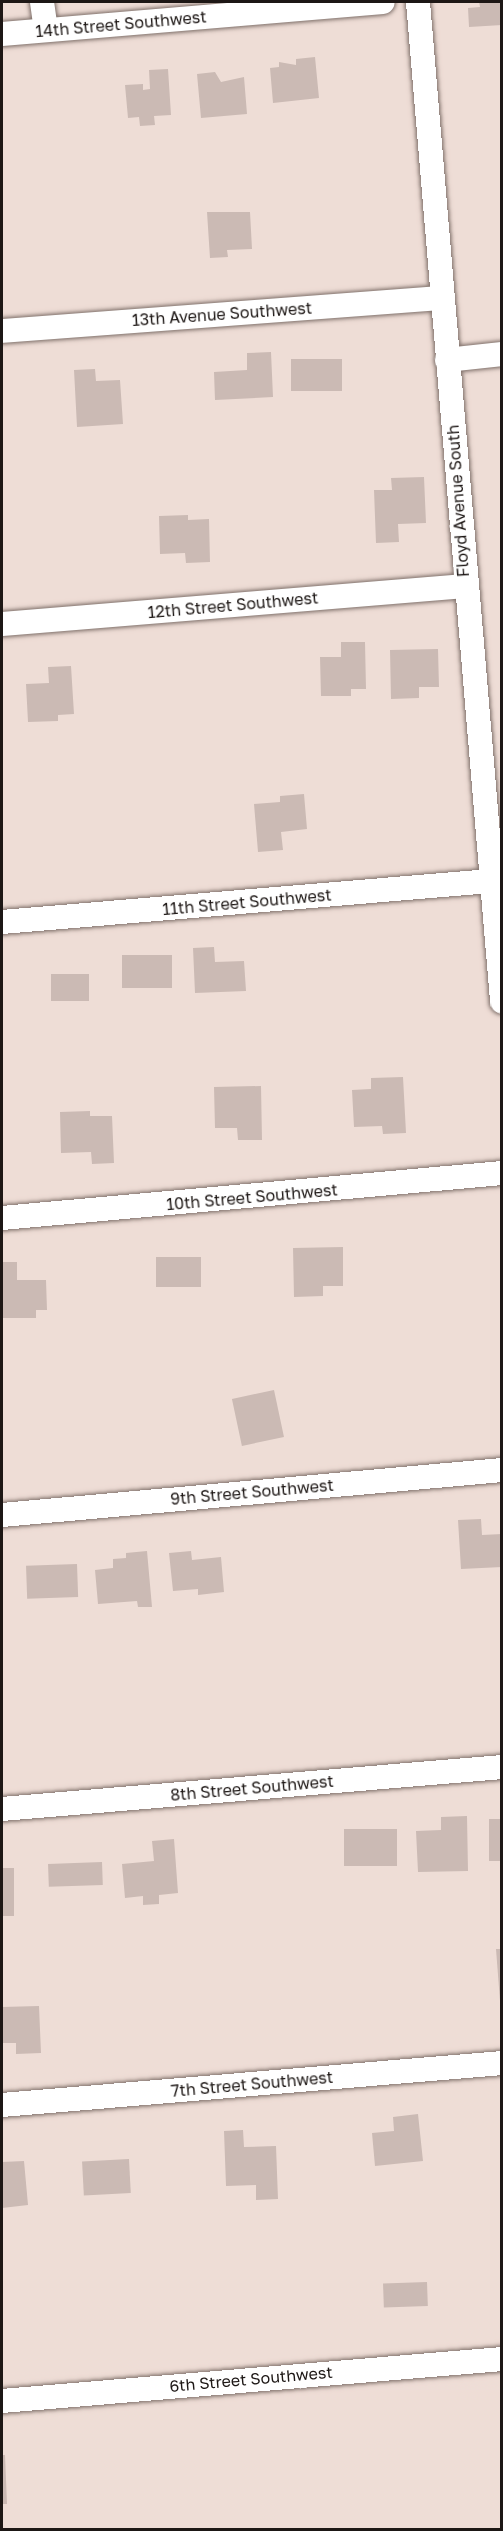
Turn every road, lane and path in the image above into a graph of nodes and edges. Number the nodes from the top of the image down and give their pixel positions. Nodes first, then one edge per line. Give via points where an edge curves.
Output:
1 (42, 2) edge
2 (383, 2) edge
3 (418, 2) edge
4 (46, 30) junction
5 (2, 34) edge
6 (442, 298) junction
7 (2, 331) edge
8 (501, 354) edge
9 (447, 360) junction
10 (465, 586) junction
11 (2, 624) edge
12 (492, 881) junction
13 (2, 922) edge
14 (501, 1001) edge
15 (501, 1173) edge
16 (2, 1218) edge
17 (501, 1470) edge
18 (2, 1515) edge
19 (501, 1767) edge
20 (2, 1809) edge
21 (501, 2063) edge
22 (2, 2105) edge
23 (501, 2359) edge
24 (2, 2401) edge

1 - 4 street
2 - 4 street, 14th Street Southwest
3 - 6 street, Floyd Avenue South
4 - 5 street, 14th Street Southwest
6 - 7 street, 13th Avenue Southwest
6 - 9 street, Floyd Avenue South
8 - 9 street
9 - 10 street, Floyd Avenue South
10 - 11 street, 12th Street Southwest
10 - 12 street, Floyd Avenue South
12 - 13 street, 11th Street Southwest
12 - 14 street, Floyd Avenue South
15 - 16 street, 10th Street Southwest
17 - 18 street, 9th Street Southwest
19 - 20 street, 8th Street Southwest
21 - 22 street, 7th Street Southwest
23 - 24 street, 6th Street Southwest

